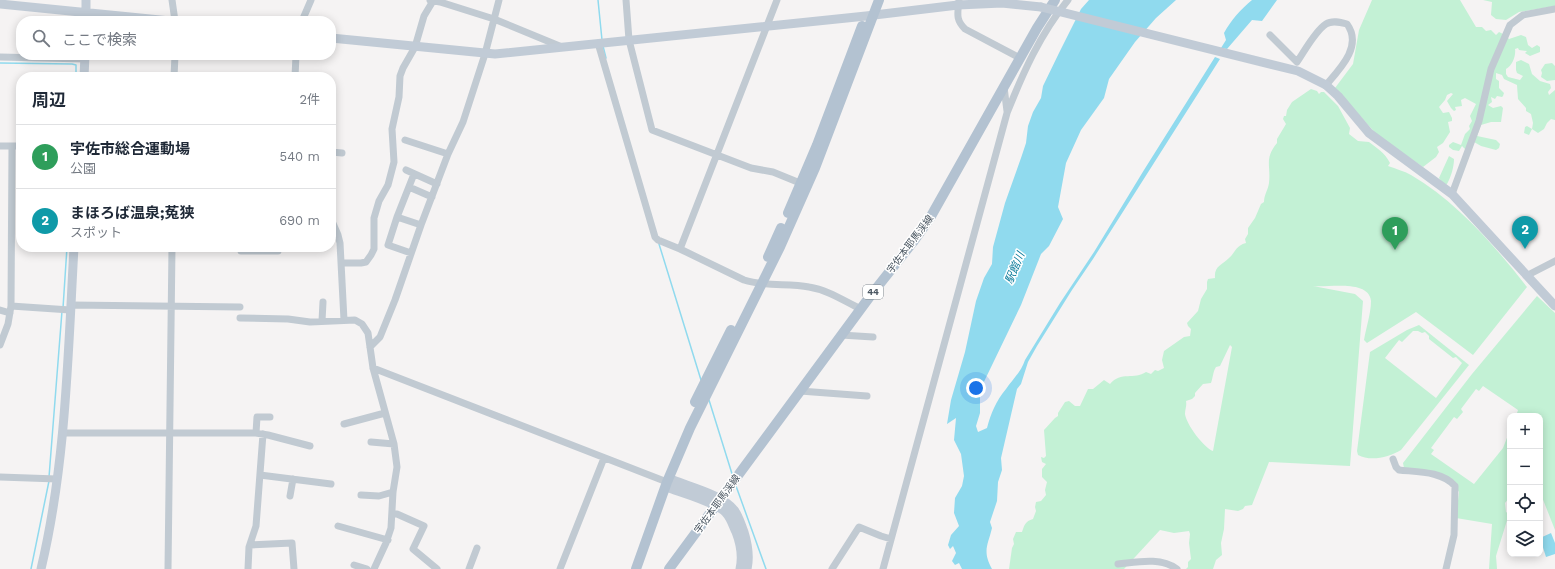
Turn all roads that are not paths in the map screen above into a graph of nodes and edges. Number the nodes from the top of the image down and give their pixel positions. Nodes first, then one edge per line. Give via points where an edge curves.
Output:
1 (86, 0) edge
2 (172, 0) edge
3 (311, 0) edge
4 (499, 0) edge
5 (626, 0) edge
6 (777, 0) edge
7 (872, 0) edge
8 (880, 0) edge
9 (1054, 0) edge
10 (1068, 0) edge
11 (431, 1) edge
12 (958, 3) edge
13 (0, 4) edge
14 (1555, 9) edge
15 (79, 16) edge
16 (86, 16) edge
17 (174, 16) edge
18 (304, 16) edge
19 (870, 16) junction
20 (494, 19) junction
21 (767, 26) junction
22 (1270, 35) dead end
23 (336, 39) edge
24 (629, 40) junction
25 (598, 43) junction
26 (415, 47) junction
27 (562, 47) junction
28 (485, 54) junction
29 (0, 57) edge
30 (16, 57) edge
31 (1020, 58) junction
32 (85, 60) edge
33 (175, 60) edge
34 (296, 60) edge
35 (84, 72) edge
36 (174, 72) edge
37 (296, 72) edge
38 (1326, 85) junction
39 (1004, 87) junction
40 (1007, 113) junction
41 (405, 140) dead end
42 (0, 146) edge
43 (12, 146) junction
44 (16, 146) edge
45 (336, 152) edge
46 (342, 153) dead end
47 (448, 154) junction
48 (717, 155) junction
49 (406, 170) dead end
50 (414, 174) junction
51 (800, 183) junction
52 (437, 184) junction
53 (409, 187) junction
54 (1452, 194) junction
55 (432, 197) junction
56 (397, 217) junction
57 (421, 225) junction
58 (336, 231) edge
59 (680, 249) junction
60 (73, 252) edge
61 (172, 252) edge
62 (411, 253) junction
63 (1555, 261) edge
64 (341, 263) junction
65 (1526, 276) junction
66 (759, 282) junction
67 (323, 302) dead end
68 (1555, 306) edge
69 (172, 307) junction
70 (240, 307) dead end
71 (10, 309) junction
72 (65, 309) junction
73 (860, 309) junction
74 (0, 310) edge
75 (240, 318) dead end
76 (344, 320) junction
77 (322, 321) junction
78 (841, 335) junction
79 (873, 337) dead end
80 (0, 345) edge
81 (370, 347) junction
82 (373, 368) junction
83 (800, 391) junction
84 (867, 396) dead end
85 (385, 413) junction
86 (270, 417) dead end
87 (344, 424) dead end
88 (62, 432) junction
89 (170, 433) junction
90 (259, 433) junction
91 (371, 442) dead end
92 (394, 444) junction
93 (310, 446) dead end
94 (604, 458) junction
95 (1393, 459) dead end
96 (260, 475) junction
97 (0, 477) edge
98 (51, 479) junction
99 (293, 479) junction
100 (665, 481) junction
101 (331, 484) dead end
102 (393, 492) junction
103 (361, 495) dead end
104 (290, 496) dead end
105 (719, 503) junction
106 (392, 514) junction
107 (338, 526) dead end
108 (891, 539) junction
109 (388, 540) junction
110 (250, 545) junction
111 (477, 548) dead end
112 (1118, 564) dead end
113 (354, 565) dead end
114 (41, 569) edge
115 (168, 569) edge
116 (248, 569) edge
117 (294, 569) edge
118 (367, 569) edge
119 (374, 569) edge
120 (437, 569) edge
121 (469, 569) edge
122 (560, 569) edge
123 (629, 569) edge
124 (636, 569) edge
125 (669, 569) edge
126 (740, 569) edge
127 (747, 569) edge
128 (832, 569) edge
129 (883, 569) edge
130 (1177, 569) edge
131 (1446, 569) edge

1 - 16 street
2 - 17 street
3 - 18 street
4 - 20 street
5 - 24 street
6 - 21 street
7 - 19 main road
8 - 19 main road
9 - 31 main road, 宇佐本耶馬渓線 / 44
10 - 40 street via 1048,25
11 - 20 street
11 - 26 street
12 - 19 street
12 - 31 street via 958,20 965,29
12 - 38 street, bridge via 1002,3 1041,8 1298,71
13 - 15 street
14 - 54 street via 1523,15 1510,25 1491,69 1480,121
19 - 21 street
19 - 51 main road
19 - 66 main road via 815,168 783,240
20 - 27 street
20 - 28 street
21 - 24 street
21 - 48 street
22 - 38 street via 1297,62 1326,24 1347,24 1352,35 1351,52
23 - 26 street
24 - 25 street
24 - 48 street via 652,130
25 - 27 street
25 - 59 street via 655,237
26 - 28 street
26 - 64 street via 400,76 399,97 392,129 393,167 374,218 374,249 366,262
27 - 28 street
28 - 47 street via 463,122
29 - 30 street
31 - 39 main road, 宇佐本耶馬渓線 / 44
32 - 35 street
33 - 36 street
34 - 37 street
38 - 54 street via 1375,139
39 - 40 street
39 - 73 main road, 宇佐本耶馬渓線 / 44 via 930,218
40 - 108 street
41 - 47 street
42 - 43 street
43 - 44 street
43 - 71 street
45 - 46 street
47 - 52 street
48 - 51 street
48 - 59 street
49 - 50 street
50 - 52 street
50 - 53 street
51 - 66 main road
52 - 55 street
53 - 55 street
53 - 56 street
54 - 65 street
55 - 57 street
56 - 57 street
56 - 62 street via 388,245
57 - 62 street
58 - 64 street via 340,241
59 - 66 street via 744,280
60 - 72 street
61 - 69 street
62 - 81 street via 380,337
63 - 65 street
64 - 76 street
65 - 68 street
66 - 73 street via 816,288
66 - 100 main road
66 - 100 main road via 692,408
67 - 77 street
69 - 70 street
69 - 72 street
69 - 89 street
71 - 72 street
71 - 74 street
71 - 80 street via 8,324
72 - 88 street
73 - 78 main road, 宇佐本耶馬渓線 / 44
75 - 77 street
76 - 77 street
76 - 81 street via 355,320 362,324 369,336
78 - 79 street
78 - 83 main road, 宇佐本耶馬渓線 / 44
81 - 82 street
82 - 85 street
82 - 94 street
83 - 84 street
83 - 105 main road, 宇佐本耶馬渓線 / 44
85 - 87 street
85 - 92 street
86 - 90 street via 257,417
88 - 89 street
88 - 98 street
89 - 90 street
89 - 115 street
90 - 93 street
90 - 96 street
91 - 92 street
92 - 102 street via 397,470
94 - 100 street
94 - 122 street
95 - 131 street via 1399,470 1433,473 1455,486 1454,535
96 - 99 street
96 - 110 street via 256,526
97 - 98 street
98 - 114 street via 51,521
99 - 101 street
99 - 104 street
100 - 105 street via 669,488
100 - 123 main road
100 - 124 main road
102 - 103 street via 379,496
102 - 106 street
105 - 125 main road, 宇佐本耶馬渓線 / 44
105 - 126 street via 736,534 741,550
105 - 127 street via 732,507 739,519 748,548
106 - 109 street
106 - 120 street via 424,526 413,549
107 - 109 street
108 - 128 street via 859,527
108 - 129 street
109 - 119 street
110 - 116 street
110 - 117 street via 292,543
111 - 121 street
112 - 130 street via 1156,561 1165,562
113 - 118 street

